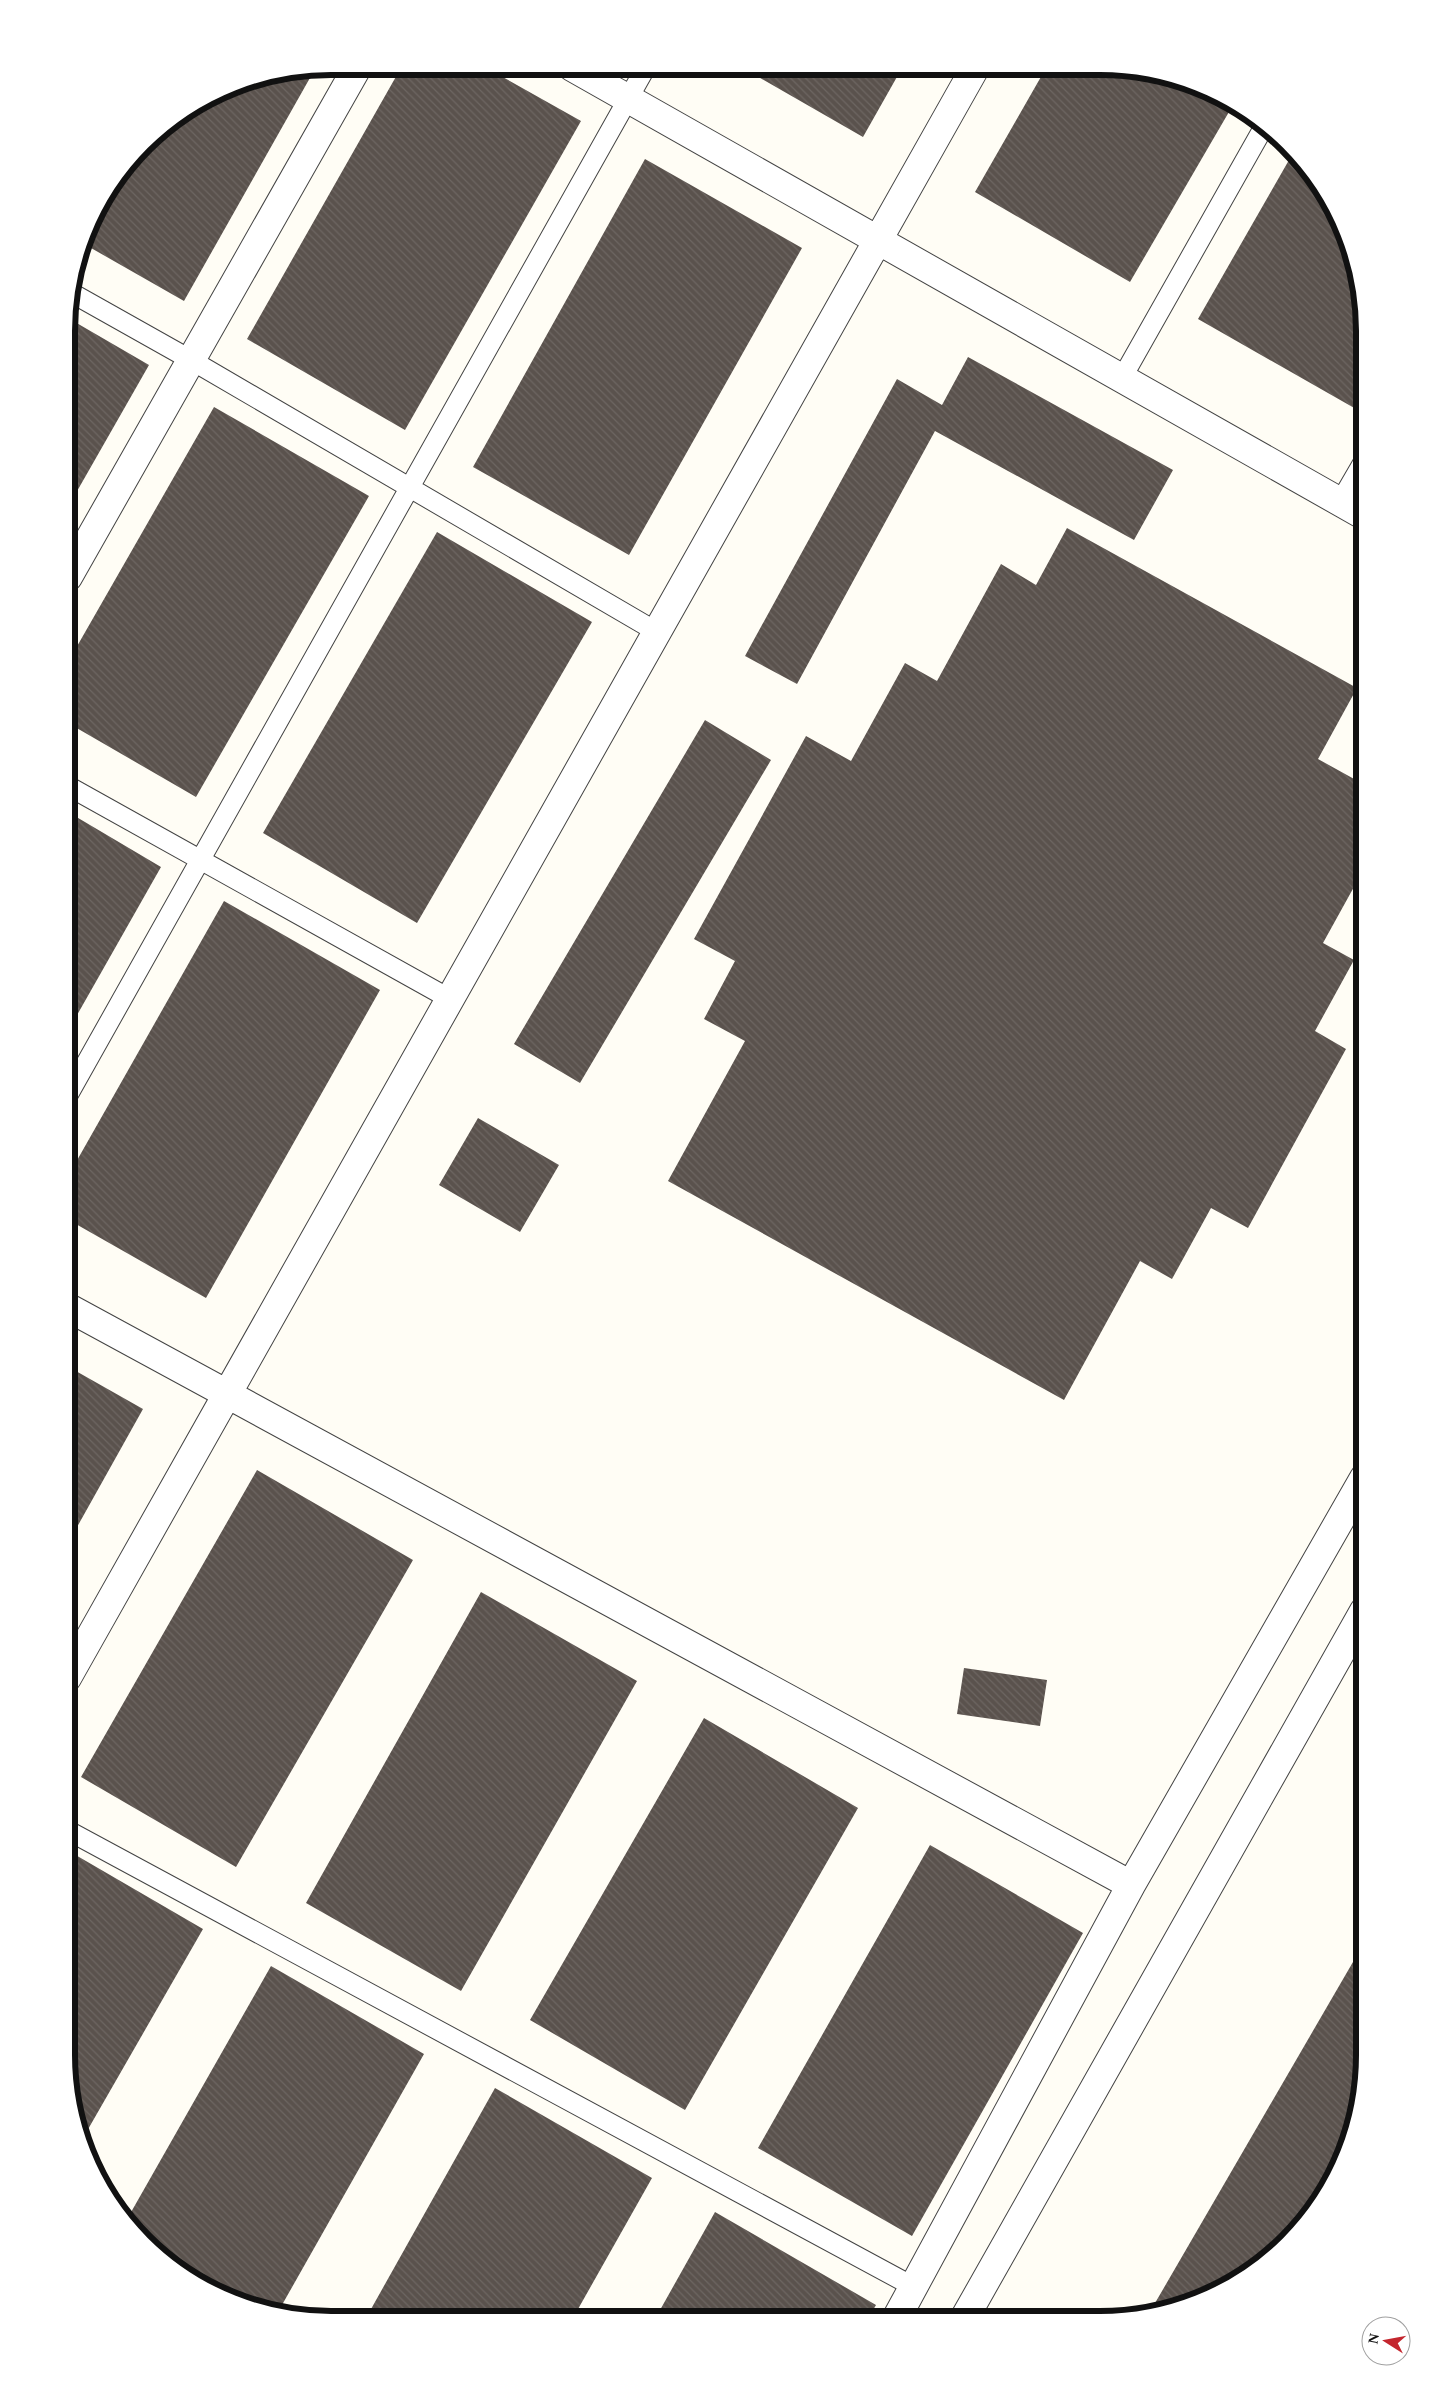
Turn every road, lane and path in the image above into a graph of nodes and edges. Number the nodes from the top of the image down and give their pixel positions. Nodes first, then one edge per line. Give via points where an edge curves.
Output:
1 (353, 75) edge
2 (586, 75) edge
3 (641, 75) edge
4 (971, 75) edge
5 (628, 98) junction
6 (1261, 132) edge
7 (878, 240) junction
8 (77, 296) edge
9 (191, 360) junction
10 (1122, 378) junction
11 (1356, 474) edge
12 (410, 487) junction
13 (1340, 502) junction
14 (1356, 511) edge
15 (75, 565) edge
16 (657, 632) junction
17 (75, 790) edge
18 (200, 860) junction
19 (450, 999) junction
20 (75, 1084) edge
21 (75, 1312) edge
22 (226, 1395) junction
23 (1356, 1492) edge
24 (1356, 1625) edge
25 (75, 1664) edge
26 (75, 1835) edge
27 (1131, 1885) junction
28 (914, 2287) junction
29 (900, 2311) edge
30 (969, 2311) edge

1 - 9 street
2 - 5 street
3 - 5 lane
4 - 7 street
5 - 7 street
5 - 12 lane
6 - 10 lane
7 - 10 street
7 - 16 street
8 - 9 lane
9 - 12 lane
9 - 15 street
10 - 13 street
11 - 13 lane
12 - 16 lane
12 - 18 lane
13 - 14 street
16 - 19 street
17 - 18 lane
18 - 19 lane
18 - 20 lane
19 - 22 street
21 - 22 street
22 - 25 street
22 - 27 street
23 - 27 street
24 - 30 street
26 - 28 lane
27 - 28 street
28 - 29 street

